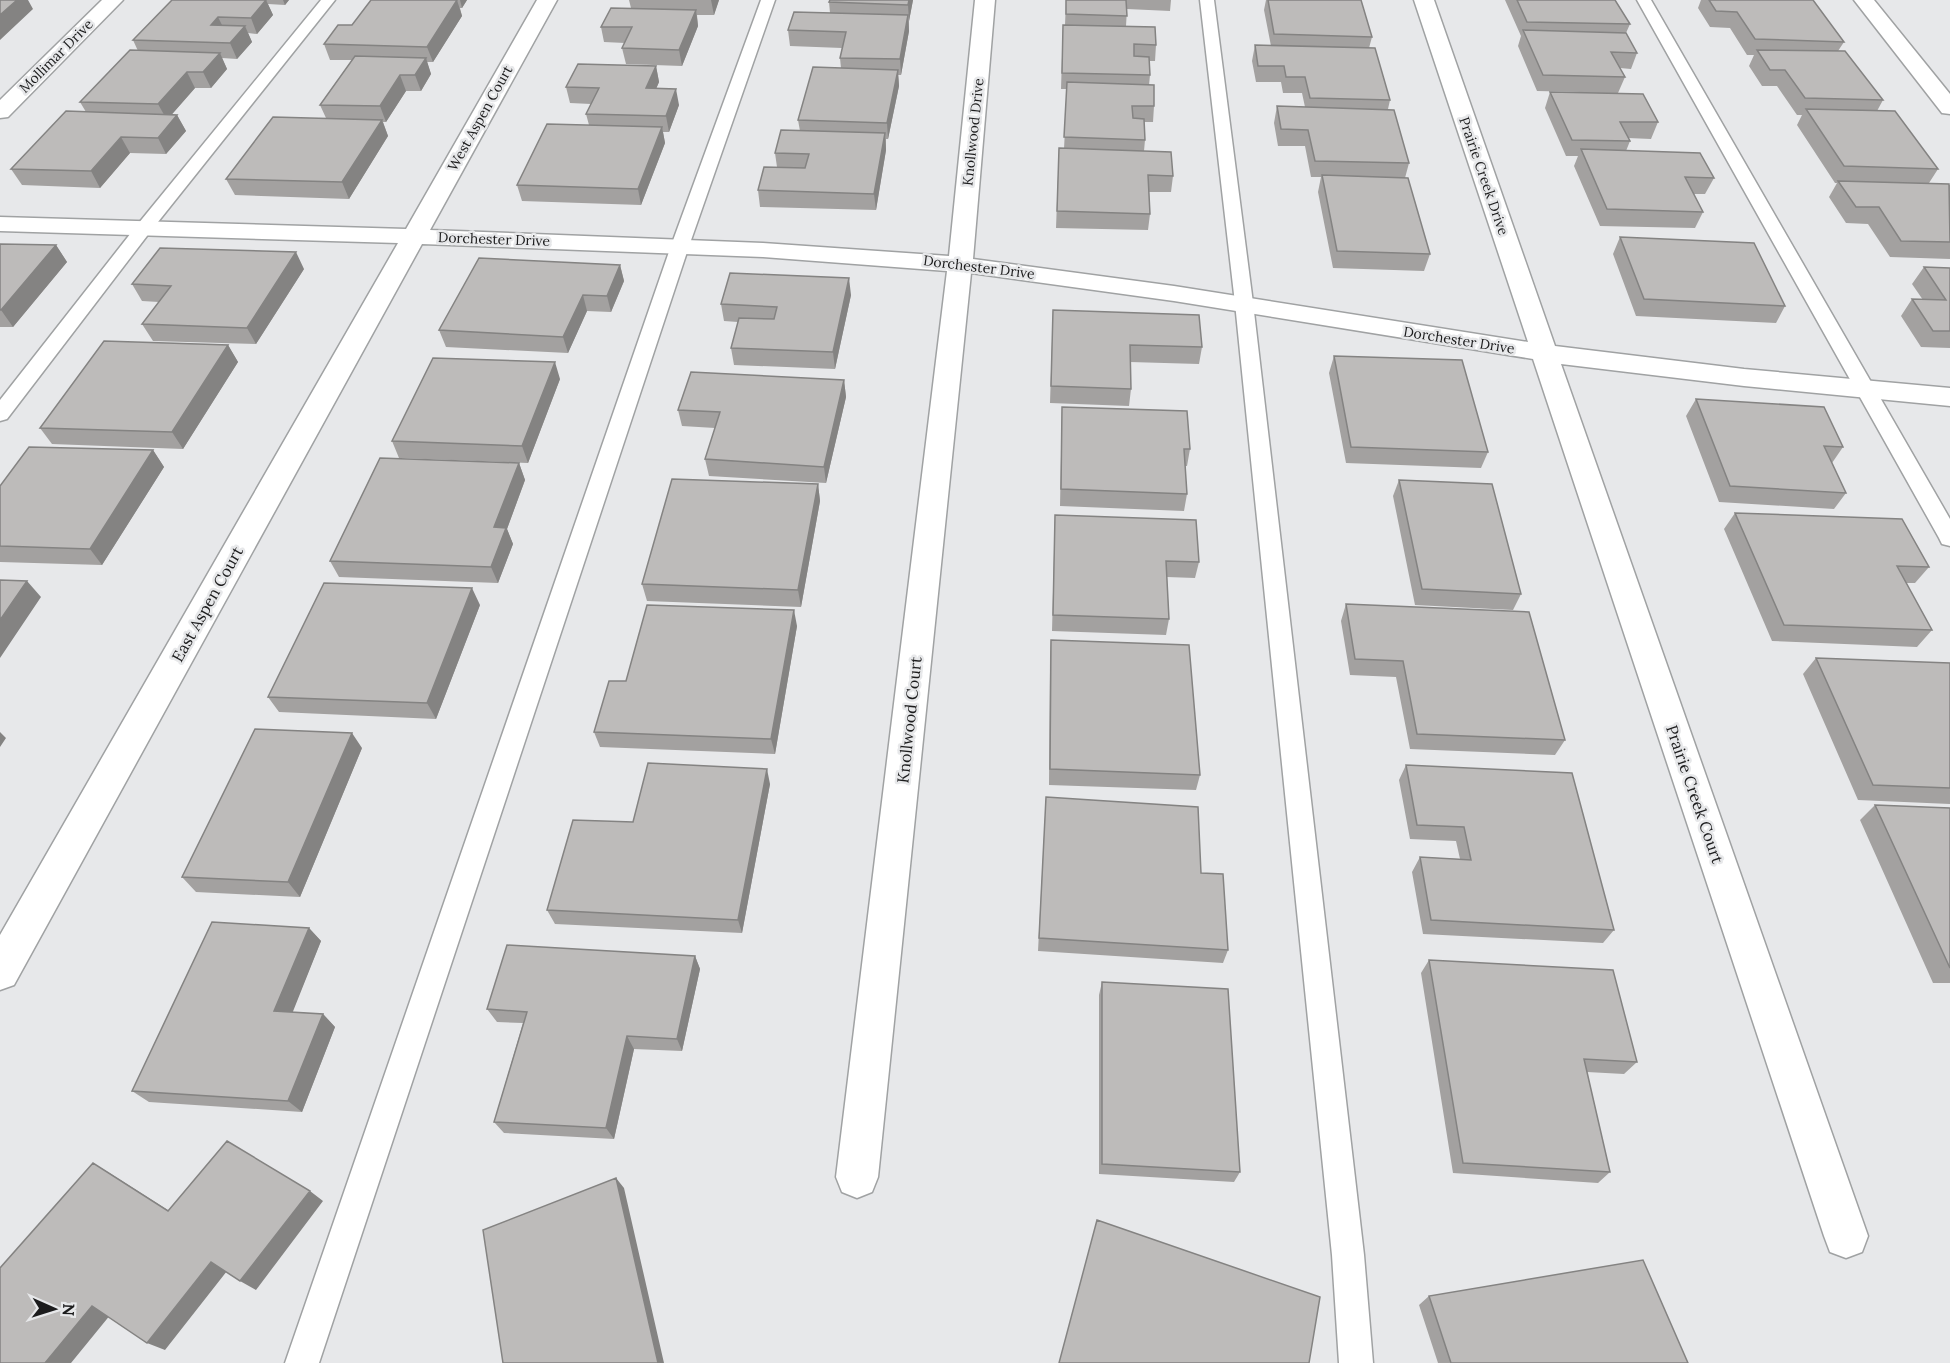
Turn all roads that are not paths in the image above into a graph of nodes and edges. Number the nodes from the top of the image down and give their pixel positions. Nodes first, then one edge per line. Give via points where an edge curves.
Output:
1 (113, 0) edge
2 (328, 0) edge
3 (547, 0) edge
4 (768, 0) edge
5 (985, 0) edge
6 (1207, 0) edge
7 (1424, 0) edge
8 (1644, 0) edge
9 (1864, 0) edge
10 (1950, 108) edge
11 (0, 112) edge
12 (0, 224) edge
13 (144, 228) junction
14 (414, 236) junction
15 (680, 246) junction
16 (960, 264) junction
17 (1244, 303) junction
18 (1543, 353) junction
19 (1867, 390) junction
20 (1950, 397) edge
21 (0, 414) edge
22 (1950, 538) edge
23 (0, 972) edge
24 (857, 1177) dead end
25 (1846, 1236) dead end
26 (302, 1363) edge
27 (1356, 1363) edge

1 - 11 street, Mollimar Drive
2 - 13 lane
3 - 14 street, West Aspen Court
4 - 15 lane
5 - 16 street, Knollwood Drive
6 - 17 lane
7 - 18 street, Prairie Creek Drive
8 - 19 lane
9 - 10 street
12 - 13 street, Dorchester Drive
13 - 14 street, Dorchester Drive
13 - 21 lane
14 - 15 street, Dorchester Drive
14 - 23 street, East Aspen Court
15 - 16 street, Dorchester Drive
15 - 26 lane
16 - 17 street, Dorchester Drive
16 - 24 street, Knollwood Court
17 - 18 street, Dorchester Drive
17 - 27 lane via 1348,1255
18 - 19 street, Dorchester Drive
18 - 25 street, Prairie Creek Court
19 - 20 street, Dorchester Drive
19 - 22 lane

